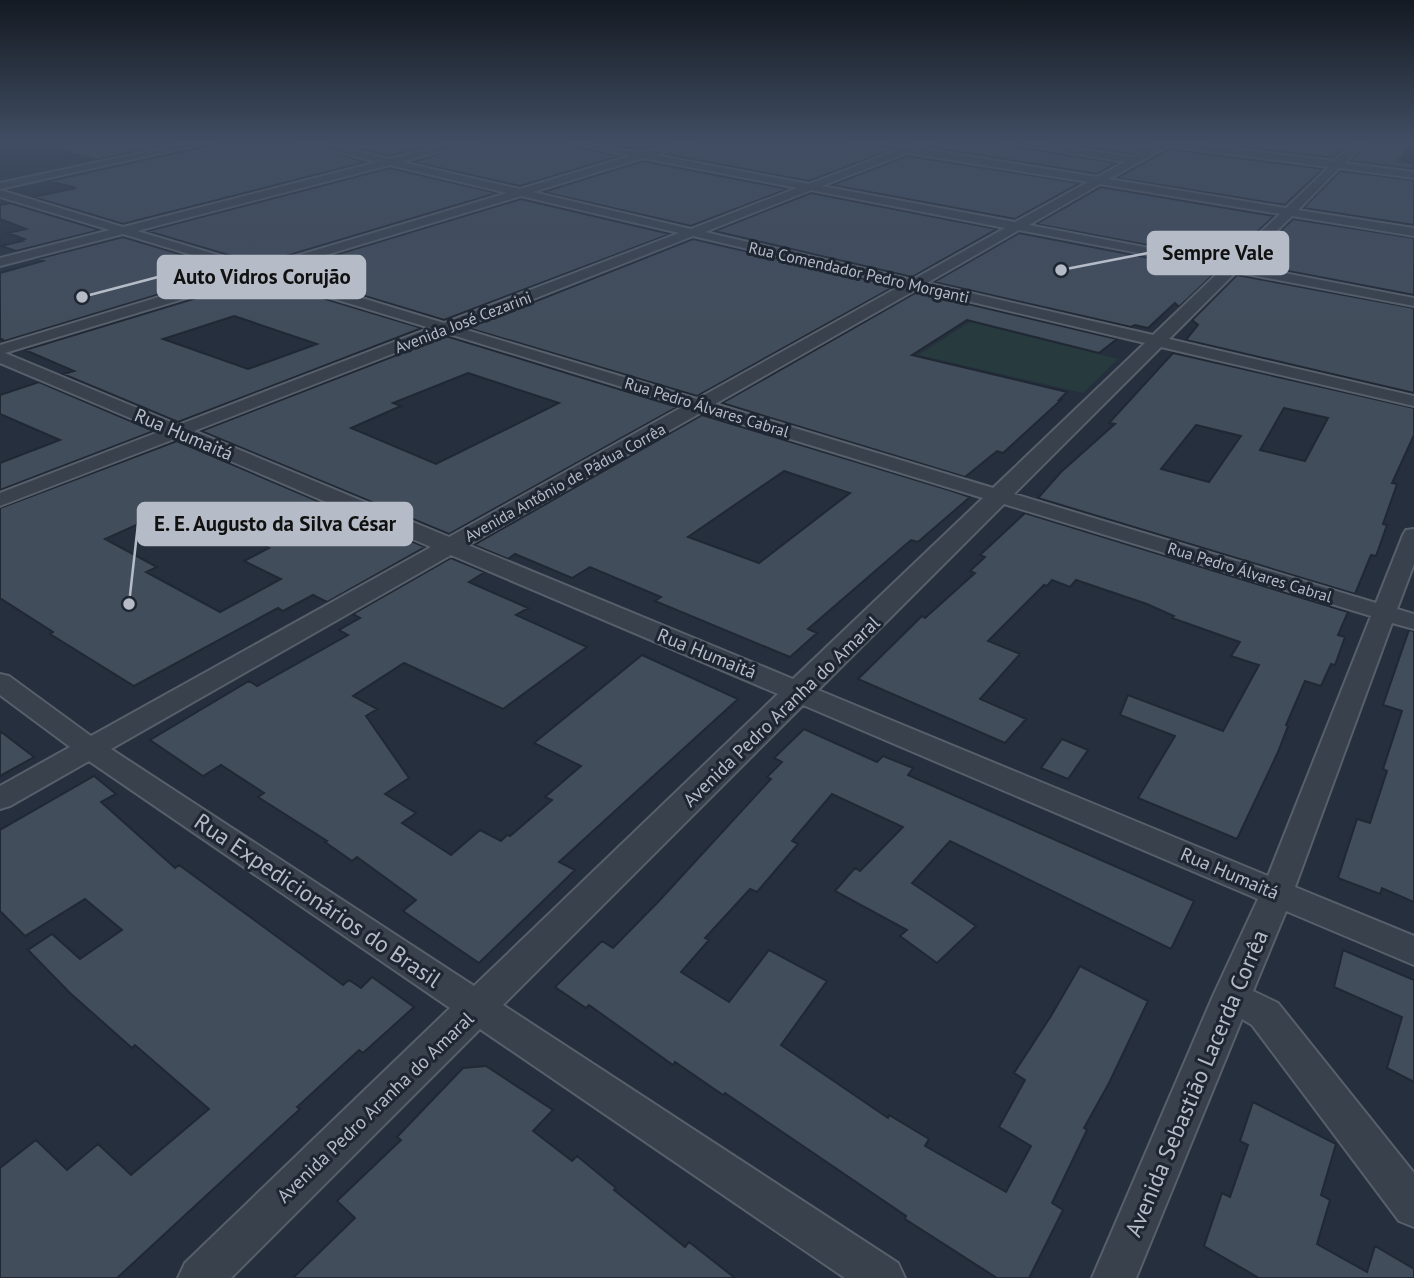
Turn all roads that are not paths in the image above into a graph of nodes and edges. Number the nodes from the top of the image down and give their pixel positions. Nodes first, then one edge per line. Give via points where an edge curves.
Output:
1 (28, 202) edge
2 (233, 202) edge
3 (488, 202) edge
4 (559, 202) edge
5 (771, 202) edge
6 (884, 202) edge
7 (1060, 202) edge
8 (1224, 202) edge
9 (1300, 202) edge
10 (1289, 212) junction
11 (1017, 227) junction
12 (122, 230) junction
13 (1414, 232) edge
14 (691, 233) junction
15 (0, 262) edge
16 (1230, 268) junction
17 (258, 272) junction
18 (915, 284) junction
19 (1414, 302) edge
20 (446, 329) junction
21 (1158, 340) junction
22 (0, 350) edge
23 (0, 357) edge
24 (1414, 401) edge
25 (701, 405) junction
26 (180, 432) junction
27 (1001, 497) junction
28 (0, 500) edge
29 (1414, 535) edge
30 (450, 547) junction
31 (1399, 618) edge
32 (0, 682) edge
33 (799, 692) junction
34 (89, 748) junction
35 (0, 799) edge
36 (1277, 893) junction
37 (1414, 951) edge
38 (1231, 996) junction
39 (478, 1007) junction
40 (1414, 1206) edge
41 (200, 1278) edge
42 (883, 1278) edge
43 (1114, 1278) edge

1 - 12 street, Rua Pedro Álvares Cabral
2 - 12 street
3 - 17 street
4 - 14 street, Rua Comendador Pedro Morganti
5 - 14 street, Avenida José Cezarini
6 - 11 street
7 - 11 street, Avenida Antônio de Pádua Corrêa
8 - 10 street
9 - 10 street, Avenida Pedro Aranha do Amaral
10 - 13 street
10 - 16 street, Avenida Pedro Aranha do Amaral
11 - 16 street
11 - 18 street, Avenida Antônio de Pádua Corrêa
12 - 15 street
12 - 17 street, Rua Pedro Álvares Cabral
14 - 18 street, Rua Comendador Pedro Morganti
14 - 20 street, Avenida José Cezarini
16 - 19 street
16 - 21 street, Avenida Pedro Aranha do Amaral
17 - 20 street, Rua Pedro Álvares Cabral
17 - 22 street
18 - 21 street, Rua Comendador Pedro Morganti
18 - 25 street, Avenida Antônio de Pádua Corrêa
20 - 25 street, Rua Pedro Álvares Cabral
20 - 26 street, Avenida José Cezarini
21 - 24 street, Rua Comendador Pedro Morganti
21 - 27 street, Avenida Pedro Aranha do Amaral
23 - 26 street, Rua Humaitá
25 - 27 street, Rua Pedro Álvares Cabral
25 - 30 street, Avenida Antônio de Pádua Corrêa
26 - 28 street, Avenida José Cezarini
26 - 30 street, Rua Humaitá
27 - 31 street, Rua Pedro Álvares Cabral
27 - 33 street, Avenida Pedro Aranha do Amaral
29 - 31 street, Avenida Sebastião Lacerda Corrêa
30 - 33 street, Rua Humaitá
30 - 34 street, Avenida Antônio de Pádua Corrêa
31 - 36 street, Avenida Sebastião Lacerda Corrêa
32 - 34 street, Rua Expedicionários do Brasil
33 - 36 street, Rua Humaitá
33 - 39 street, Avenida Pedro Aranha do Amaral
34 - 35 street, Avenida Antônio de Pádua Corrêa
34 - 39 street, Rua Expedicionários do Brasil
36 - 37 street, Rua Humaitá
36 - 38 street, Avenida Sebastião Lacerda Corrêa
38 - 40 street via 1265,1014
38 - 43 street, Avenida Sebastião Lacerda Corrêa
39 - 41 street, Avenida Pedro Aranha do Amaral
39 - 42 street, Rua Expedicionários do Brasil

